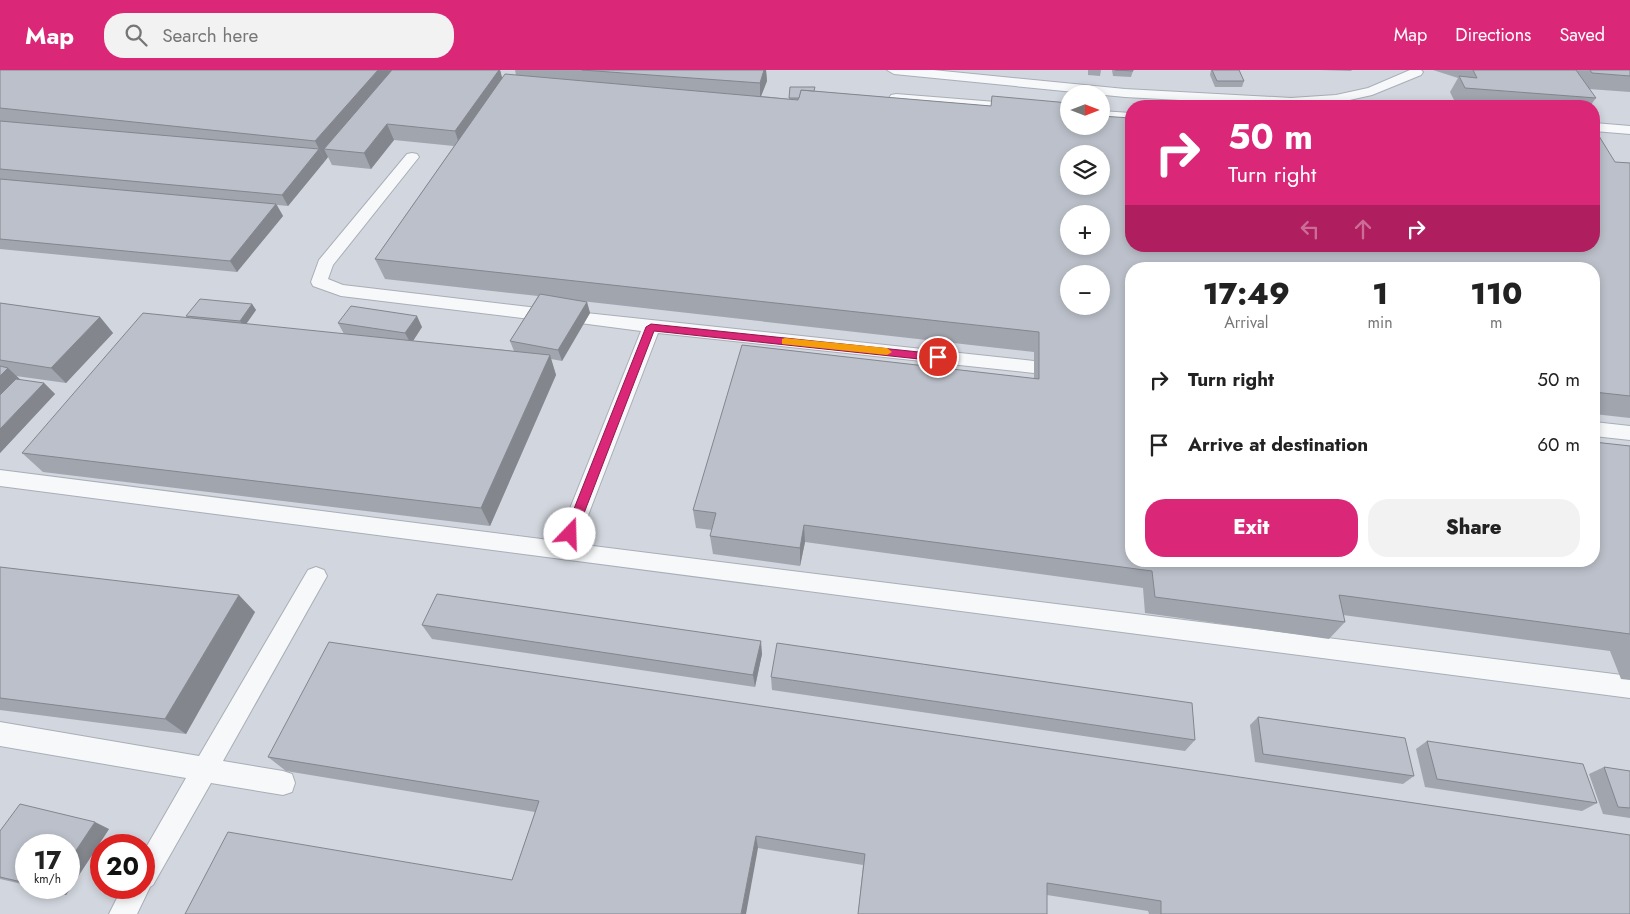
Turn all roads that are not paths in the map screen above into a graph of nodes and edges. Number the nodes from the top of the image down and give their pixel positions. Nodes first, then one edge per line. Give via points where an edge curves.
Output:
1 (894, 70) edge
2 (1416, 72) dead end
3 (886, 97) edge
4 (1254, 100) edge
5 (1321, 100) edge
6 (1060, 111) edge
7 (1110, 116) edge
8 (1125, 117) edge
9 (1600, 128) edge
10 (1630, 130) edge
11 (412, 156) dead end
12 (538, 314) edge
13 (586, 319) edge
14 (651, 327) junction
15 (1034, 367) dead end
16 (1600, 430) edge
17 (1630, 433) edge
18 (0, 478) edge
19 (564, 552) junction
20 (316, 576) dead end
21 (1630, 687) edge
22 (0, 734) edge
23 (203, 770) junction
24 (283, 782) edge
25 (155, 856) edge
26 (131, 899) edge
27 (122, 914) edge

1 - 4 lane via 1125,93
2 - 5 lane via 1372,91
3 - 6 lane
7 - 8 lane
9 - 10 lane
11 - 12 lane via 325,264 319,282 341,290
13 - 14 lane
14 - 15 lane
14 - 19 lane
16 - 17 lane
18 - 19 lane
19 - 21 lane
20 - 23 lane
22 - 23 lane
23 - 24 lane
23 - 25 lane
26 - 27 lane

